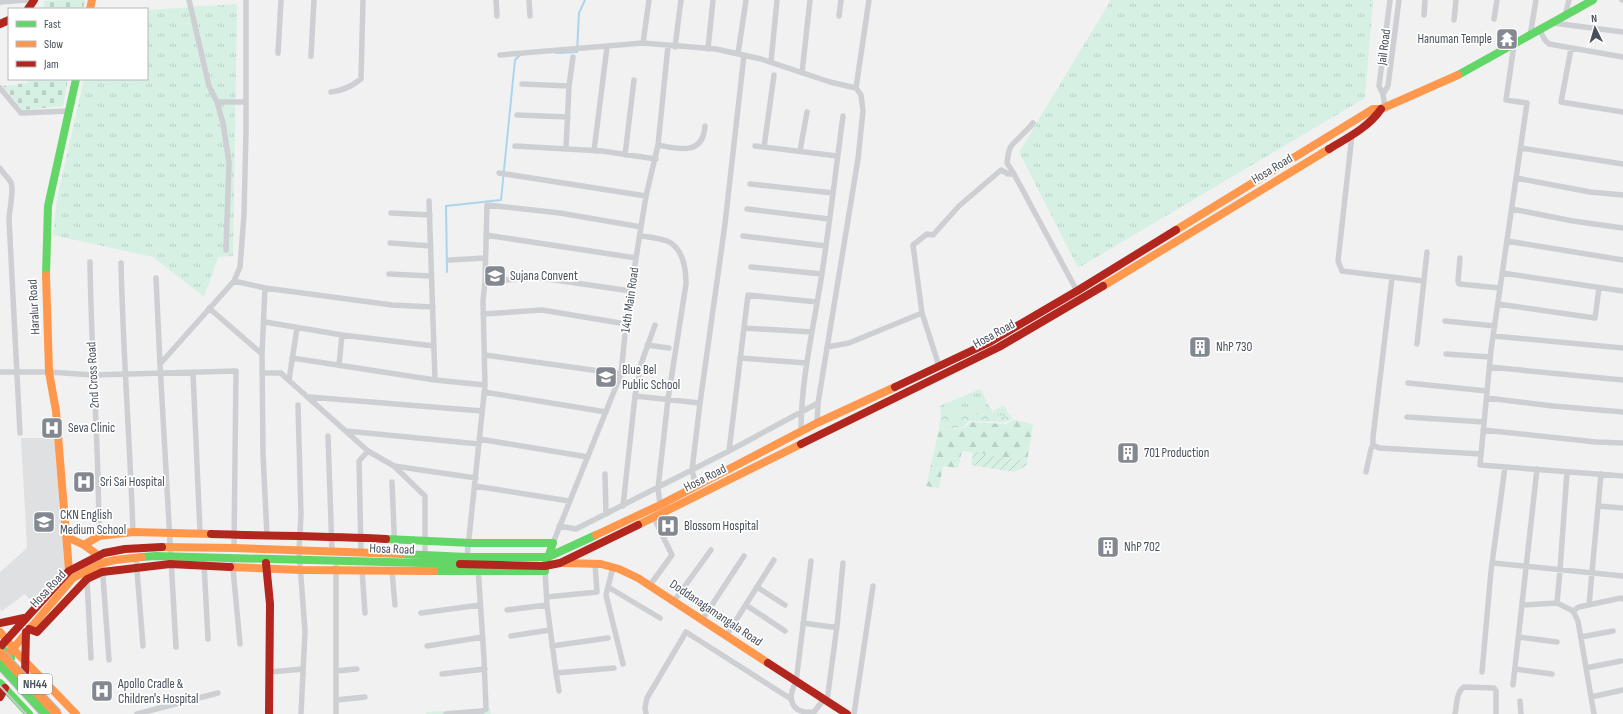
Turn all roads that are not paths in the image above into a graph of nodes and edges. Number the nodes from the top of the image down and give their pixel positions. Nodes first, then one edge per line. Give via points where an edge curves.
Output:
1 (26, 0) edge
2 (189, 0) edge
3 (246, 0) edge
4 (281, 0) edge
5 (314, 0) edge
6 (363, 0) edge
7 (496, 0) edge
8 (529, 0) edge
9 (649, 0) edge
10 (681, 0) edge
11 (713, 0) edge
12 (746, 0) edge
13 (777, 0) edge
14 (810, 0) edge
15 (841, 0) edge
16 (869, 0) edge
17 (1390, 0) edge
18 (1399, 0) edge
19 (1425, 0) edge
20 (1456, 0) edge
21 (1497, 0) edge
22 (1536, 0) edge
23 (1569, 0) edge
24 (1593, 0) edge
25 (0, 2) edge
26 (1424, 15) dead end
27 (497, 16) dead end
28 (530, 16) dead end
29 (839, 16) dead end
30 (1565, 16) junction
31 (1494, 19) dead end
32 (1454, 20) dead end
33 (1553, 23) junction
34 (1540, 30) junction
35 (1623, 32) edge
36 (1530, 36) junction
37 (644, 43) junction
38 (1514, 45) junction
39 (668, 46) junction
40 (675, 46) junction
41 (607, 47) junction
42 (708, 49) junction
43 (1571, 49) junction
44 (278, 53) dead end
45 (500, 55) dead end
46 (741, 55) junction
47 (311, 56) dead end
48 (573, 57) dead end
49 (1623, 57) edge
50 (771, 62) junction
51 (802, 73) junction
52 (774, 75) dead end
53 (76, 80) edge
54 (634, 80) dead end
55 (522, 84) dead end
56 (569, 86) junction
57 (0, 88) edge
58 (856, 88) junction
59 (331, 92) dead end
60 (1383, 94) junction
61 (217, 102) junction
62 (246, 102) junction
63 (1383, 108) junction
64 (69, 112) junction
65 (806, 112) dead end
66 (1623, 112) edge
67 (516, 115) dead end
68 (843, 116) dead end
69 (568, 117) junction
70 (1032, 123) dead end
71 (705, 126) dead end
72 (1352, 135) junction
73 (658, 145) junction
74 (514, 146) dead end
75 (755, 146) dead end
76 (764, 147) junction
77 (566, 148) junction
78 (1521, 148) junction
79 (594, 150) junction
80 (800, 150) junction
81 (625, 155) junction
82 (838, 156) junction
83 (656, 159) junction
84 (1623, 164) edge
85 (0, 168) edge
86 (500, 173) dead end
87 (1014, 174) junction
88 (2, 176) edge
89 (1516, 178) junction
90 (750, 184) dead end
91 (833, 193) junction
92 (1623, 195) edge
93 (646, 196) junction
94 (429, 201) dead end
95 (747, 209) dead end
96 (1512, 209) junction
97 (391, 213) dead end
98 (430, 216) junction
99 (829, 219) junction
100 (641, 227) junction
101 (1623, 228) edge
102 (486, 235) junction
103 (640, 236) junction
104 (743, 236) dead end
105 (1507, 241) junction
106 (390, 243) dead end
107 (431, 246) junction
108 (826, 246) junction
109 (226, 250) dead end
110 (1427, 252) dead end
111 (485, 258) junction
112 (636, 258) junction
113 (1460, 258) dead end
114 (450, 260) dead end
115 (1623, 260) edge
116 (90, 262) dead end
117 (121, 263) dead end
118 (751, 267) dead end
119 (1502, 273) junction
120 (390, 274) dead end
121 (822, 274) junction
122 (431, 276) junction
123 (156, 278) dead end
124 (1392, 278) junction
125 (234, 281) junction
126 (485, 281) junction
127 (1424, 281) junction
128 (265, 288) junction
129 (1500, 288) junction
130 (1599, 288) junction
131 (631, 291) junction
132 (1077, 291) junction
133 (1623, 291) edge
134 (817, 302) junction
135 (1498, 304) junction
136 (432, 307) junction
137 (209, 308) junction
138 (922, 313) junction
139 (483, 314) junction
140 (1445, 321) dead end
141 (265, 322) junction
142 (626, 324) junction
143 (655, 325) dead end
144 (1495, 326) junction
145 (297, 328) junction
146 (744, 328) junction
147 (812, 332) junction
148 (342, 335) junction
149 (1493, 336) junction
150 (1418, 344) dead end
151 (648, 345) junction
152 (434, 346) junction
153 (827, 347) junction
154 (669, 348) dead end
155 (1623, 348) edge
156 (262, 354) junction
157 (1446, 354) dead end
158 (485, 355) junction
159 (1490, 357) junction
160 (292, 358) junction
161 (740, 358) junction
162 (807, 363) junction
163 (160, 364) junction
164 (339, 365) junction
165 (939, 366) junction
166 (1490, 367) junction
167 (0, 372) edge
168 (17, 372) junction
169 (49, 372) junction
170 (193, 373) junction
171 (263, 373) junction
172 (126, 374) junction
173 (160, 374) junction
174 (620, 374) junction
175 (93, 375) junction
176 (289, 380) junction
177 (435, 380) junction
178 (1623, 380) edge
179 (1408, 383) dead end
180 (485, 385) junction
181 (1487, 391) junction
182 (484, 392) junction
183 (635, 396) junction
184 (309, 397) junction
185 (1487, 398) junction
186 (668, 399) junction
187 (700, 403) junction
188 (818, 403) junction
189 (298, 405) dead end
190 (482, 411) junction
191 (606, 412) junction
192 (801, 412) junction
193 (1623, 412) edge
194 (1407, 417) dead end
195 (1484, 422) junction
196 (817, 423) junction
197 (1483, 430) junction
198 (346, 431) junction
199 (801, 431) junction
200 (20, 433) dead end
201 (328, 436) dead end
202 (479, 442) junction
203 (1623, 443) edge
204 (1373, 445) junction
205 (368, 451) junction
206 (730, 451) junction
207 (760, 452) junction
208 (1481, 454) junction
209 (588, 457) junction
210 (768, 461) junction
211 (394, 466) junction
212 (1505, 467) junction
213 (1537, 469) junction
214 (692, 470) junction
215 (1366, 472) dead end
216 (1567, 472) junction
217 (605, 474) dead end
218 (1600, 474) junction
219 (1623, 476) edge
220 (476, 478) junction
221 (392, 482) dead end
222 (475, 486) junction
223 (696, 487) junction
224 (658, 488) junction
225 (569, 501) junction
226 (660, 505) junction
227 (623, 506) junction
228 (1598, 506) junction
229 (1623, 508) edge
230 (606, 514) junction
231 (654, 518) junction
232 (559, 526) junction
233 (133, 532) junction
234 (169, 532) junction
235 (200, 532) junction
236 (234, 534) junction
237 (99, 536) junction
238 (267, 536) junction
239 (300, 536) junction
240 (332, 536) junction
241 (67, 537) junction
242 (361, 538) junction
243 (394, 539) junction
244 (425, 540) junction
245 (468, 542) junction
246 (553, 543) junction
247 (84, 544) junction
248 (234, 548) junction
249 (711, 550) dead end
250 (559, 552) junction
251 (361, 553) junction
252 (395, 554) junction
253 (300, 555) junction
254 (425, 555) junction
255 (170, 556) junction
256 (467, 556) junction
257 (744, 556) dead end
258 (232, 558) junction
259 (265, 559) junction
260 (774, 560) dead end
261 (335, 561) junction
262 (811, 561) dead end
263 (137, 562) junction
264 (204, 562) junction
265 (560, 563) junction
266 (843, 563) dead end
267 (1493, 563) junction
268 (101, 564) junction
269 (546, 564) junction
270 (596, 564) junction
271 (1527, 566) junction
272 (613, 567) junction
273 (233, 568) junction
274 (266, 568) junction
275 (478, 569) junction
276 (301, 570) junction
277 (362, 570) junction
278 (1560, 570) junction
279 (69, 571) junction
280 (392, 571) junction
281 (1591, 573) junction
282 (87, 575) junction
283 (1623, 576) edge
284 (650, 585) junction
285 (873, 586) dead end
286 (608, 587) junction
287 (757, 587) junction
288 (547, 597) junction
289 (1623, 599) edge
290 (674, 601) junction
291 (1557, 603) junction
292 (746, 604) junction
293 (395, 605) dead end
294 (480, 605) junction
295 (547, 605) junction
296 (786, 605) dead end
297 (1522, 605) junction
298 (1589, 605) junction
299 (507, 610) dead end
300 (1573, 611) junction
301 (365, 612) dead end
302 (422, 613) dead end
303 (27, 617) junction
304 (660, 618) dead end
305 (702, 620) junction
306 (0, 623) edge
307 (803, 623) junction
308 (837, 626) junction
309 (550, 630) junction
310 (28, 631) junction
311 (785, 631) dead end
312 (1613, 631) dead end
313 (511, 636) dead end
314 (726, 636) junction
315 (483, 637) junction
316 (1518, 637) junction
317 (1581, 637) junction
318 (608, 638) dead end
319 (208, 639) dead end
320 (1, 642) edge
321 (1557, 642) dead end
322 (240, 644) dead end
323 (144, 646) dead end
324 (427, 646) dead end
325 (552, 646) junction
326 (176, 647) dead end
327 (7, 651) edge
328 (91, 658) dead end
329 (109, 660) dead end
330 (25, 661) junction
331 (1621, 661) dead end
332 (623, 664) dead end
333 (0, 665) edge
334 (614, 668) dead end
335 (1586, 668) junction
336 (303, 669) junction
337 (357, 669) dead end
338 (485, 669) junction
339 (1515, 670) junction
340 (0, 671) edge
341 (336, 671) junction
342 (270, 672) junction
343 (1482, 672) dead end
344 (556, 673) junction
345 (25, 674) junction
346 (442, 674) dead end
347 (1552, 674) dead end
348 (796, 682) junction
349 (1513, 685) dead end
350 (2, 686) edge
351 (1623, 690) edge
352 (558, 691) dead end
353 (218, 693) dead end
354 (0, 697) edge
355 (365, 697) dead end
356 (1591, 697) junction
357 (791, 699) junction
358 (336, 700) junction
359 (825, 700) junction
360 (1520, 701) dead end
361 (482, 712) edge
362 (814, 713) edge
363 (29, 714) edge
364 (40, 714) edge
365 (46, 714) edge
366 (57, 714) edge
367 (63, 714) edge
368 (76, 714) edge
369 (137, 714) edge
370 (269, 714) edge
371 (301, 714) edge
372 (336, 714) edge
373 (446, 714) edge
374 (646, 714) edge
375 (847, 714) edge
376 (854, 714) edge
377 (1455, 714) edge
378 (1496, 714) edge
379 (1521, 714) edge
380 (1594, 714) edge

1 - 25 street
2 - 61 street via 209,86
3 - 62 street
4 - 44 street
5 - 47 street
6 - 59 street via 361,79 352,86
7 - 27 street
8 - 28 street
9 - 37 street
10 - 40 street
11 - 42 street
12 - 46 street
13 - 50 street
14 - 51 street
15 - 29 street
16 - 58 street
17 - 60 street, Jail Road via 1379,86
18 - 60 street via 1388,86
19 - 26 street
20 - 32 street
21 - 31 street
22 - 36 street
23 - 30 street
24 - 30 main road, Hosa Road
30 - 33 main road, Hosa Road
33 - 34 main road, Hosa Road
33 - 35 street
34 - 36 main road, Hosa Road
34 - 43 street via 1549,44
36 - 38 main road, Hosa Road
37 - 39 street
37 - 41 street
38 - 63 main road, Hosa Road via 1458,75
38 - 78 street via 1506,100 1527,102
39 - 40 street
39 - 73 street, 14th Main Road
40 - 42 street
41 - 45 street
41 - 79 street
42 - 46 street
43 - 49 street
43 - 66 street via 1561,102
46 - 50 street
46 - 187 street via 725,224
48 - 56 street
50 - 51 street
51 - 58 street
52 - 76 street
53 - 64 main road, Haralur Road
54 - 81 street
55 - 56 street
56 - 69 street
57 - 64 street via 21,113
58 - 153 street via 861,95 863,111 858,159
60 - 63 street, Jail Road
61 - 62 street
61 - 109 street via 229,162
62 - 125 street via 242,252 240,267
63 - 72 main road, Hosa Road via 1375,118
63 - 132 main road, Hosa Road via 1366,113
64 - 169 main road, Haralur Road via 48,206 45,262
65 - 80 street
67 - 69 street
68 - 82 street
69 - 77 street
70 - 87 street via 1008,152 1006,163
71 - 73 street via 704,136 699,144 692,148
72 - 124 street via 1338,262 1342,272
72 - 210 main road, Hosa Road via 1178,242 999,347
73 - 83 street, 14th Main Road
74 - 77 street
75 - 76 street
76 - 80 street
77 - 79 street
78 - 84 street
78 - 89 street
79 - 81 street
80 - 82 street
81 - 83 street
82 - 91 street
83 - 93 street, 14th Main Road
85 - 88 street
86 - 93 street
87 - 132 street
87 - 138 street via 1001,170 959,206 933,236 927,234 913,246
88 - 168 street via 10,181 12,187 9,220
89 - 92 street via 1590,192
89 - 96 street
90 - 91 street
91 - 99 street
93 - 100 street, 14th Main Road
94 - 98 street
95 - 99 street
96 - 101 street
96 - 105 street
97 - 98 street
98 - 107 street
99 - 108 street
100 - 102 street via 560,213 487,205
100 - 103 street, 14th Main Road
102 - 111 street
102 - 112 street
103 - 112 street, 14th Main Road
103 - 186 street via 671,243 681,255 686,270
104 - 108 street
105 - 115 street
105 - 119 street
106 - 107 street
107 - 122 street
108 - 121 street
110 - 127 street
111 - 114 street
111 - 126 street
112 - 131 street, 14th Main Road
113 - 129 street via 1459,284
116 - 175 street, 2nd Cross Road
117 - 172 street
118 - 121 street
119 - 129 street
119 - 130 street
120 - 122 street
121 - 134 street
122 - 136 street
123 - 163 street
124 - 127 street
124 - 204 street
125 - 128 street
125 - 137 street
126 - 131 street via 541,278
126 - 139 street
127 - 150 street
128 - 136 street via 392,305
128 - 141 street
129 - 135 street
130 - 133 street
130 - 135 street via 1595,318
131 - 142 street, 14th Main Road
132 - 165 main road, Hosa Road via 988,343
134 - 146 street via 748,295
134 - 147 street
135 - 144 street
136 - 152 street
137 - 156 street
137 - 163 street
138 - 153 street via 849,343
138 - 165 street
139 - 142 street via 542,310
139 - 158 street
140 - 144 street
141 - 145 street
141 - 156 street
142 - 174 street, 14th Main Road
143 - 151 street
144 - 149 street
145 - 148 street
145 - 160 street
146 - 147 street
146 - 161 street
147 - 162 street
148 - 152 street
148 - 164 street
149 - 155 street
149 - 159 street
151 - 154 street
151 - 183 street via 641,364
152 - 177 street
153 - 188 street
156 - 171 street
157 - 159 street
158 - 174 street
158 - 180 street
159 - 166 street
160 - 164 street
160 - 176 street
161 - 162 street
161 - 206 street
162 - 192 street
163 - 173 street
164 - 177 street
165 - 196 main road, Hosa Road
166 - 178 street
166 - 181 street
167 - 168 street
168 - 169 street
168 - 200 street
169 - 175 street
169 - 241 main road, Haralur Road via 56,411
170 - 173 street
170 - 235 street
170 - 236 street via 236,371
171 - 176 street via 281,373
171 - 238 street
172 - 173 street
172 - 175 street
172 - 233 street
173 - 234 street
174 - 191 street, 14th Main Road
175 - 237 street, 2nd Cross Road
176 - 184 street
177 - 180 street
179 - 181 street
180 - 182 street
181 - 185 street
182 - 190 street
182 - 191 street
183 - 186 street
183 - 227 street
184 - 190 street
184 - 198 street
185 - 193 street
185 - 195 street
186 - 187 street
186 - 224 street
187 - 214 street
188 - 192 street
188 - 196 street
189 - 239 street
190 - 202 street
191 - 209 street, 14th Main Road
192 - 199 street
192 - 206 street
194 - 195 street
195 - 197 street
196 - 199 main road, Hosa Road
197 - 203 street
197 - 208 street
198 - 202 street
198 - 205 street
199 - 207 main road, Hosa Road
201 - 240 street
202 - 209 street
202 - 220 street
204 - 208 street via 1379,448
204 - 215 street
205 - 211 street
205 - 242 street via 359,461
206 - 214 street
207 - 210 main road
207 - 223 main road, Hosa Road
208 - 212 street via 1480,465
209 - 225 street, 14th Main Road
210 - 231 main road, Hosa Road
211 - 220 street
211 - 244 street via 425,496
212 - 213 street
212 - 267 street
213 - 216 street
213 - 271 street
214 - 223 street
214 - 224 street
216 - 218 street
216 - 278 street
217 - 230 street
218 - 219 street
218 - 228 street
220 - 222 street
221 - 243 street
222 - 225 street
222 - 245 street
223 - 226 main road, Hosa Road
224 - 226 street
224 - 227 street
225 - 232 street, 14th Main Road
226 - 250 main road, Hosa Road
227 - 230 street
228 - 229 street
228 - 281 street
230 - 232 street via 576,529
231 - 265 main road, Hosa Road
231 - 284 street via 672,555
232 - 246 street, 14th Main Road
233 - 234 main road
233 - 237 main road
234 - 235 main road
234 - 255 street
235 - 236 main road
236 - 238 main road
236 - 248 street
237 - 247 main road
238 - 239 main road
239 - 240 main road
239 - 253 street
240 - 242 main road
240 - 261 street
241 - 247 main road
241 - 279 main road, Haralur Road
242 - 243 main road
242 - 251 street
243 - 244 main road
243 - 252 street
244 - 245 main road
244 - 254 street
245 - 246 main road
245 - 256 street
246 - 269 main road
247 - 268 main road
248 - 253 main road, Hosa Road
248 - 255 main road, Hosa Road
249 - 290 street
250 - 265 main road
250 - 269 main road, Hosa Road
251 - 252 main road, Hosa Road
251 - 261 main road, Hosa Road
252 - 254 main road, Hosa Road
253 - 259 main road, Hosa Road
253 - 261 main road, Hosa Road
253 - 276 street
254 - 256 main road, Hosa Road
255 - 263 main road, Hosa Road
255 - 264 main road, Hosa Road
255 - 268 main road, Hosa Road via 135,548 104,553
255 - 326 street
256 - 269 main road, Hosa Road
257 - 305 street
258 - 259 main road, Hosa Road
258 - 264 main road, Hosa Road
258 - 273 street
259 - 274 main road
260 - 287 street
261 - 275 main road, Hosa Road
261 - 276 main road
261 - 277 main road
261 - 341 street
262 - 307 street
263 - 268 main road, Hosa Road via 115,560
263 - 323 street
264 - 273 main road
264 - 319 street
265 - 269 main road, Hosa Road
265 - 270 main road, Doddanagamangala Road
266 - 308 street
267 - 271 street
267 - 343 street
268 - 279 main road, Hosa Road
268 - 282 main road, Hosa Road
268 - 329 street
269 - 275 main road
269 - 288 street
270 - 272 main road, Doddanagamangala Road
270 - 288 street via 597,592
271 - 278 street
271 - 297 street
272 - 284 main road, Doddanagamangala Road
272 - 286 street
273 - 274 main road
273 - 322 street
274 - 276 main road
274 - 342 main road via 270,604
275 - 280 main road
275 - 294 street
276 - 336 street via 305,631
277 - 280 main road
277 - 301 street
278 - 281 street
278 - 291 street
279 - 303 main road, Hosa Road
280 - 293 street
281 - 283 street
281 - 298 street
282 - 310 main road, Hosa Road via 73,578
282 - 328 street
284 - 290 main road, Doddanagamangala Road
285 - 376 street
286 - 304 street
286 - 332 street via 607,603
287 - 292 street
287 - 296 street
288 - 295 street
289 - 298 street
290 - 305 main road, Doddanagamangala Road
291 - 297 street
291 - 300 street
292 - 311 street
292 - 314 street
294 - 302 street
294 - 315 street
295 - 299 street
295 - 309 street
297 - 316 street
298 - 300 street
300 - 317 street
303 - 306 main road
303 - 320 main road, Hosa Road
305 - 314 main road, Doddanagamangala Road
307 - 308 street
307 - 348 street
308 - 359 street
309 - 313 street
309 - 325 street
310 - 327 main road, Hosa Road
310 - 330 main road
312 - 317 street
314 - 348 main road, Doddanagamangala Road
315 - 324 street
315 - 338 street
316 - 321 street
316 - 339 street
317 - 335 street
318 - 325 street
320 - 327 main road, NH44
325 - 344 street
327 - 330 main road
327 - 333 main road, Hosa Road
327 - 345 main road, NH44
327 - 366 main road, bridge
330 - 345 main road
330 - 368 main road
331 - 335 street
333 - 365 main road, bridge
334 - 344 street
335 - 356 street
336 - 342 street
336 - 371 street
337 - 341 street
338 - 346 street
338 - 361 street via 486,709
339 - 347 street
339 - 349 street
340 - 364 main road, NH44
341 - 358 street
342 - 370 main road
344 - 352 street
345 - 367 main road, NH44
348 - 357 street via 792,688
348 - 359 main road, Doddanagamangala Road
350 - 354 main road
350 - 363 main road
351 - 356 street
353 - 369 street
355 - 358 street
356 - 380 street
357 - 362 street via 793,706 799,710
357 - 374 street via 686,632 647,698
358 - 372 street
359 - 362 street
359 - 375 main road, Doddanagamangala Road
360 - 379 street
361 - 373 street
377 - 378 street via 1458,695 1464,687 1494,688

